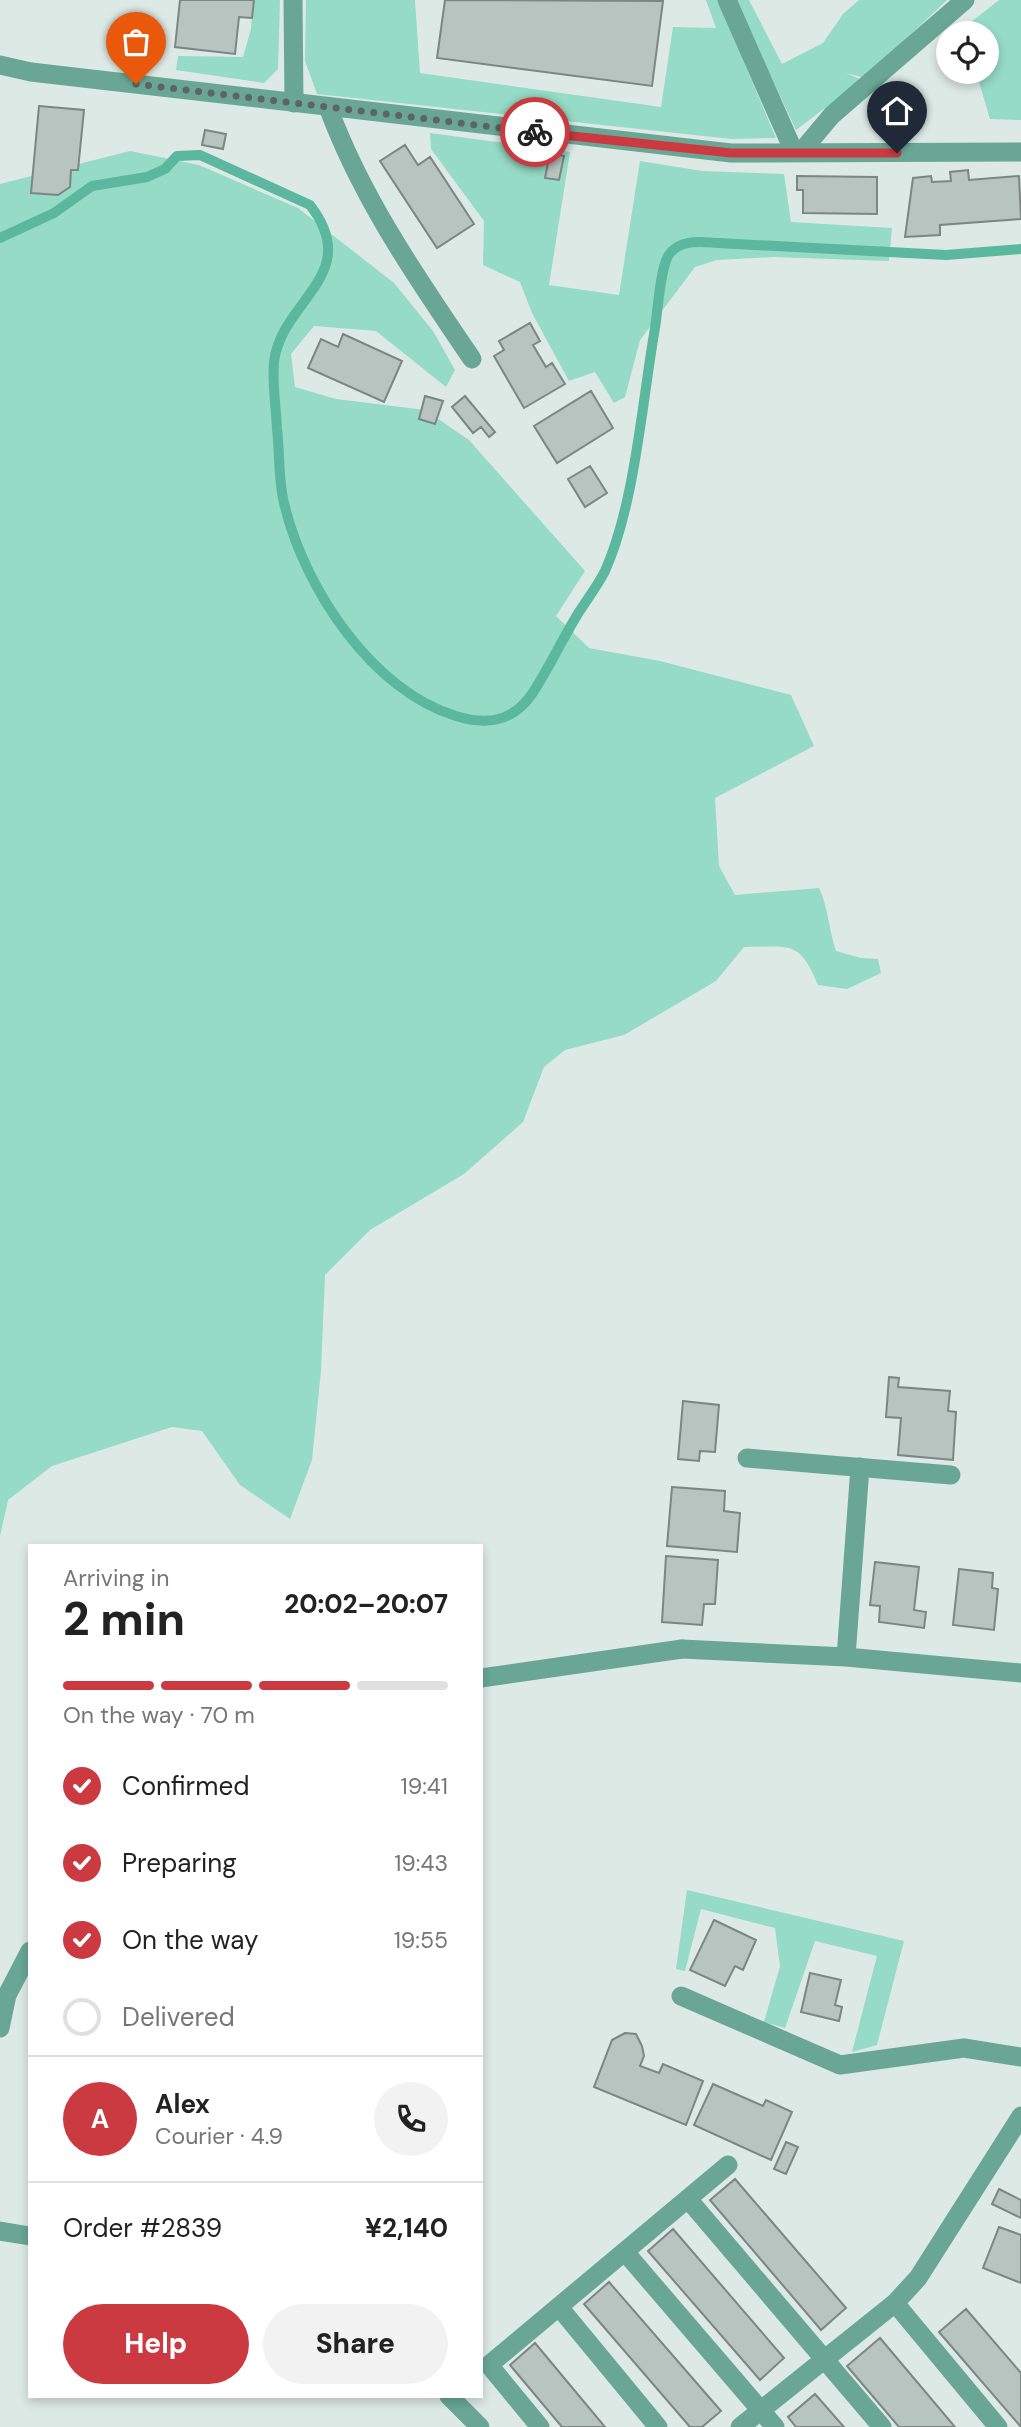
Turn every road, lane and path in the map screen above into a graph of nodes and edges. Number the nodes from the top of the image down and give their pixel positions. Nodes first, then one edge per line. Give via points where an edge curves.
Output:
1 (293, 0) edge
2 (727, 0) edge
3 (965, 0) edge
4 (0, 65) edge
5 (294, 103) junction
6 (328, 107) junction
7 (797, 152) junction
8 (1021, 152) edge
9 (472, 359) dead end
10 (747, 1458) dead end
11 (860, 1467) junction
12 (951, 1475) dead end
13 (846, 1657) junction
14 (1021, 1673) edge
15 (483, 1678) edge
16 (28, 1955) edge
17 (681, 1996) dead end
18 (0, 2028) edge
19 (1021, 2057) edge
20 (1021, 2116) edge
21 (728, 2165) dead end
22 (688, 2199) junction
23 (0, 2231) edge
24 (28, 2236) edge
25 (625, 2252) junction
26 (895, 2303) junction
27 (559, 2306) junction
28 (826, 2358) junction
29 (451, 2398) edge
30 (761, 2410) junction
31 (480, 2427) edge
32 (540, 2427) edge
33 (658, 2427) edge
34 (740, 2427) edge
35 (775, 2427) edge
36 (882, 2427) edge
37 (998, 2427) edge

1 - 5 street
2 - 7 street
3 - 7 street
4 - 5 street
5 - 6 street
6 - 7 street via 731,153
6 - 9 street via 346,157 391,239
7 - 8 street
10 - 11 street
11 - 12 street
11 - 13 street
13 - 14 street
13 - 15 street via 682,1649
16 - 18 street via 7,1995
17 - 19 street via 840,2065 964,2048
20 - 26 street via 918,2278
21 - 22 street
22 - 25 street
22 - 28 street
23 - 24 street
25 - 27 street
25 - 30 street
26 - 28 street
26 - 37 street
27 - 32 street via 489,2365
27 - 33 street
28 - 30 street
28 - 36 street
29 - 31 street
30 - 34 street
30 - 35 street

